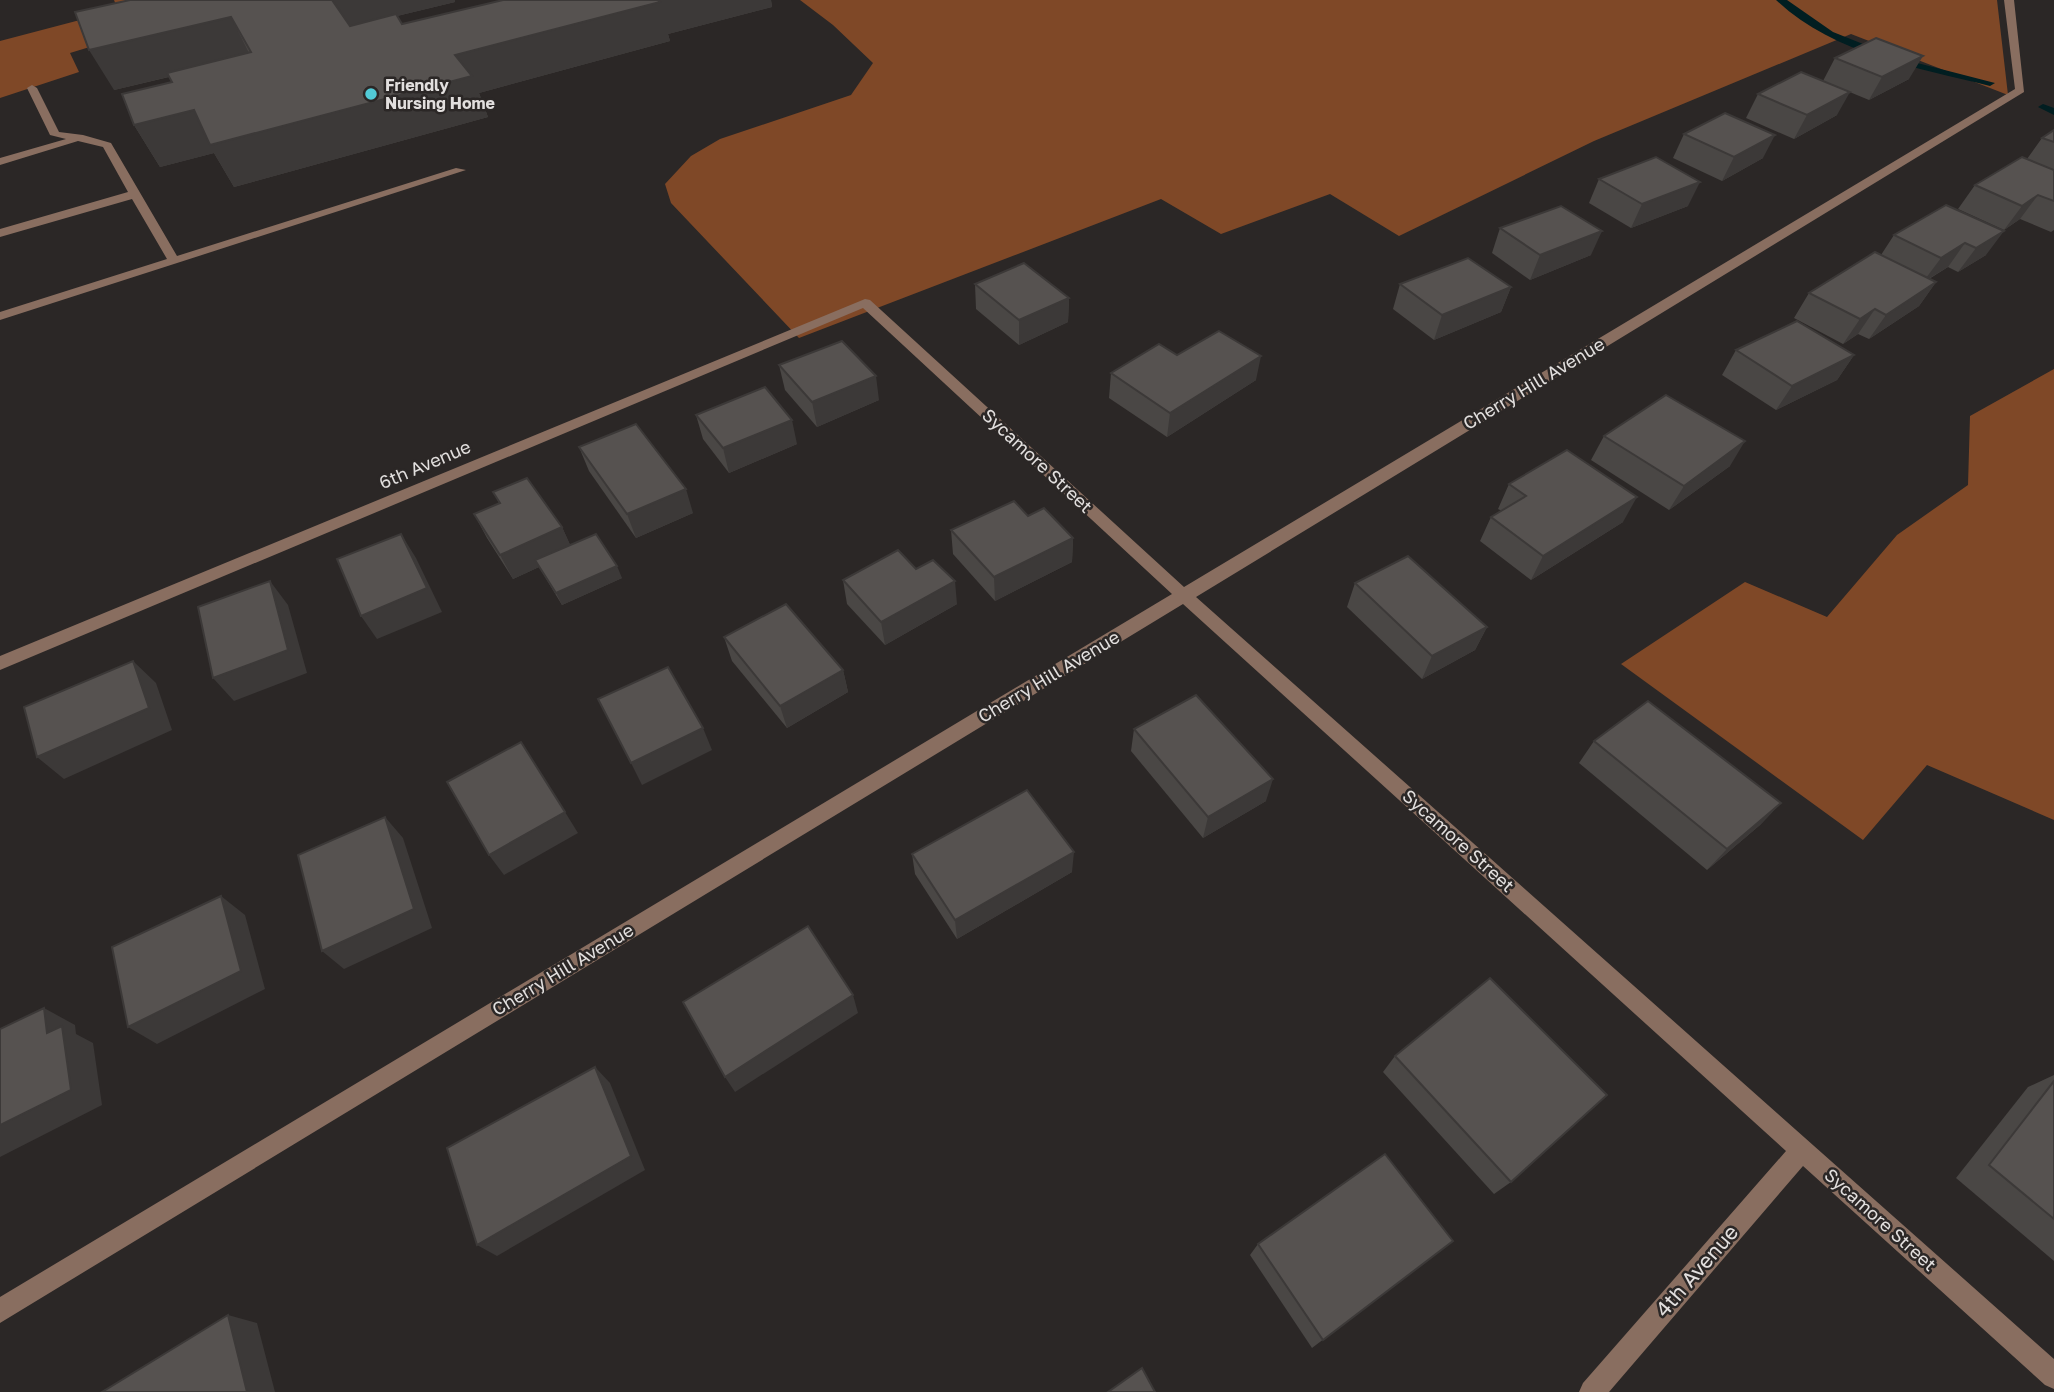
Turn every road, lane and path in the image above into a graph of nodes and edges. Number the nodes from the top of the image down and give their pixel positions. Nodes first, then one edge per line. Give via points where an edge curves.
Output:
1 (2010, 0) edge
2 (32, 88) dead end
3 (83, 138) junction
4 (0, 162) edge
5 (460, 170) dead end
6 (135, 194) junction
7 (0, 233) edge
8 (174, 261) junction
9 (865, 303) joint
10 (0, 316) edge
11 (1183, 595) junction
12 (0, 663) edge
13 (1802, 1150) junction
14 (0, 1311) edge
15 (2054, 1376) edge
16 (1592, 1392) edge

1 - 11 street, Cherry Hill Avenue via 2020,90
2 - 3 street via 55,135
3 - 4 street
3 - 6 street via 107,145
5 - 8 street
6 - 7 street
6 - 8 street
8 - 10 street
9 - 11 street, Sycamore Street
9 - 12 street, 6th Avenue
11 - 13 street, Sycamore Street
11 - 14 street, Cherry Hill Avenue
13 - 15 street, Sycamore Street
13 - 16 street, 4th Avenue

